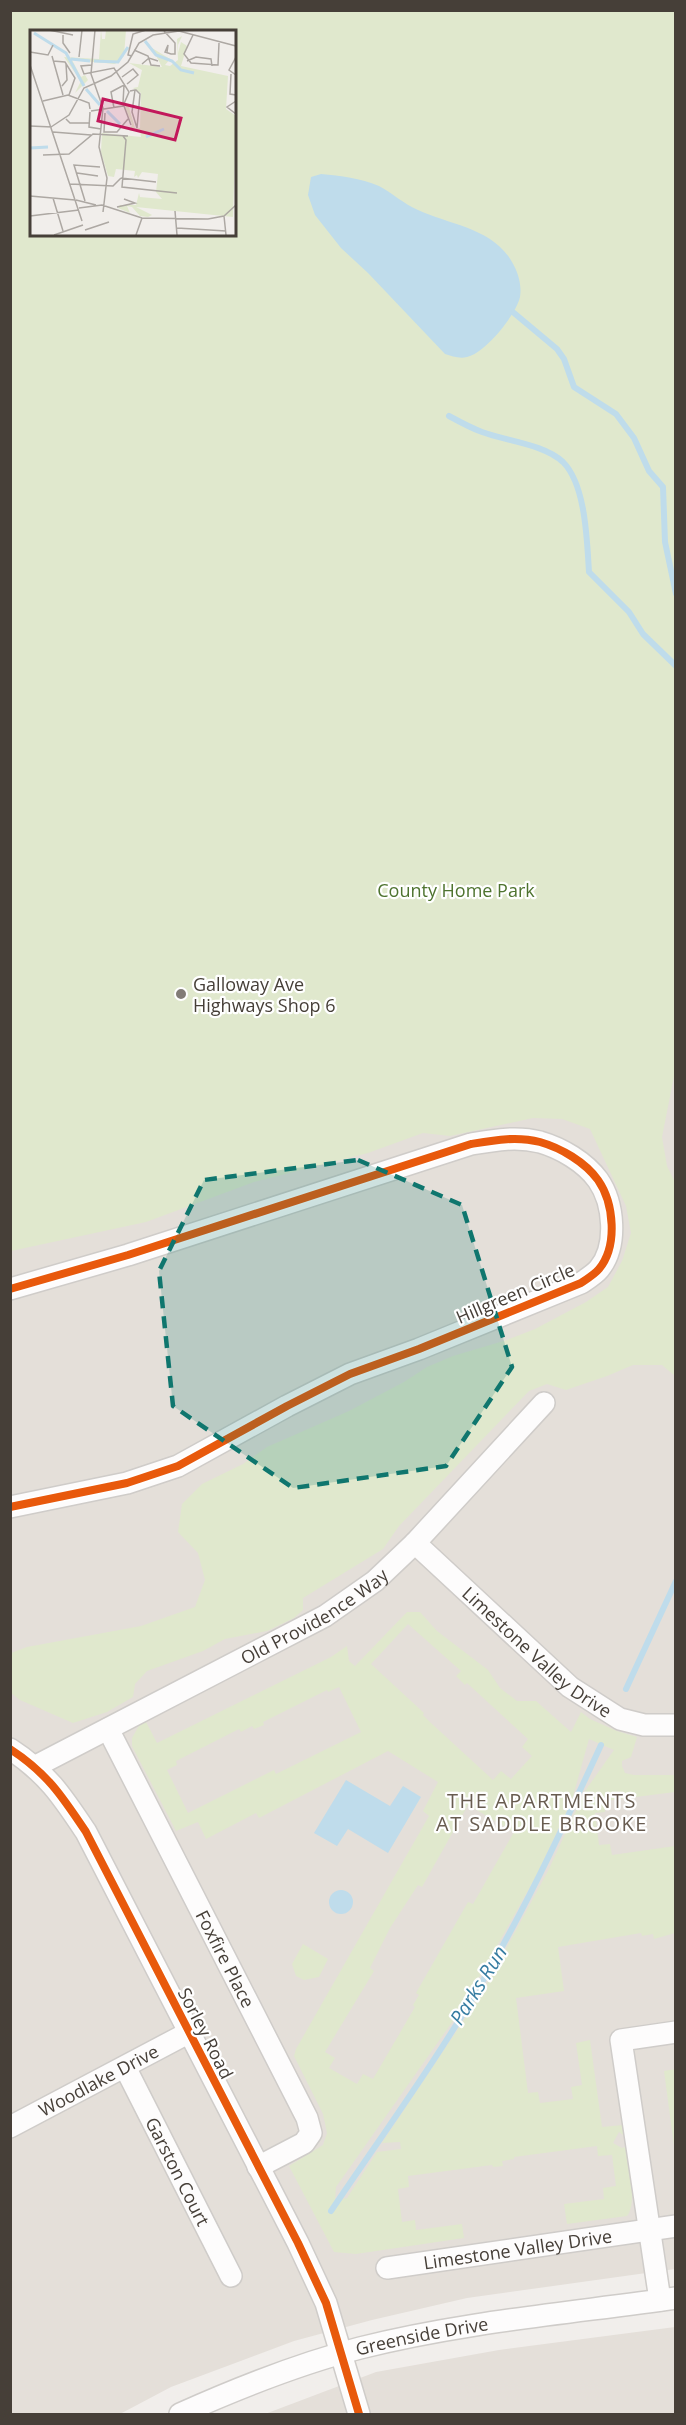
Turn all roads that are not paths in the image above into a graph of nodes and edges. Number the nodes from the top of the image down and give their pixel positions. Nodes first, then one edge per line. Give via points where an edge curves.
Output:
1 (10, 1289) edge
2 (544, 1403) dead end
3 (10, 1507) edge
4 (415, 1543) junction
5 (675, 1725) edge
6 (108, 1729) junction
7 (10, 1749) edge
8 (36, 1766) junction
9 (188, 2032) junction
10 (675, 2032) edge
11 (125, 2067) junction
12 (10, 2127) edge
13 (258, 2167) junction
14 (675, 2226) edge
15 (649, 2230) junction
16 (387, 2268) dead end
17 (231, 2276) dead end
18 (668, 2299) edge
19 (342, 2353) junction
20 (180, 2415) edge
21 (359, 2415) edge

1 - 3 street, Hillgreen Circle via 471,1144 508,1138 550,1146 585,1166 599,1181 612,1227 609,1248 600,1268 581,1283 350,1374 178,1466 126,1483
2 - 4 street, Old Providence Way
4 - 5 street, Limestone Valley Drive via 570,1687 620,1719 644,1725
4 - 6 street, Old Providence Way via 375,1581 326,1616
6 - 8 street, Old Providence Way
6 - 13 street, Foxfire Place via 307,2118 311,2133 303,2143
7 - 8 street, Sorley Road
8 - 9 street, Sorley Road via 86,1832
9 - 11 street, Woodlake Drive
9 - 13 street, Sorley Road
10 - 15 street via 621,2040
11 - 12 street, Woodlake Drive
11 - 17 street, Garston Court
13 - 19 street, Sorley Road via 326,2303
14 - 15 street, Limestone Valley Drive
15 - 16 street, Limestone Valley Drive
15 - 18 street
18 - 19 street, Greenside Drive via 428,2334
19 - 20 street, Greenside Drive via 278,2374
19 - 21 street, Sorley Road

